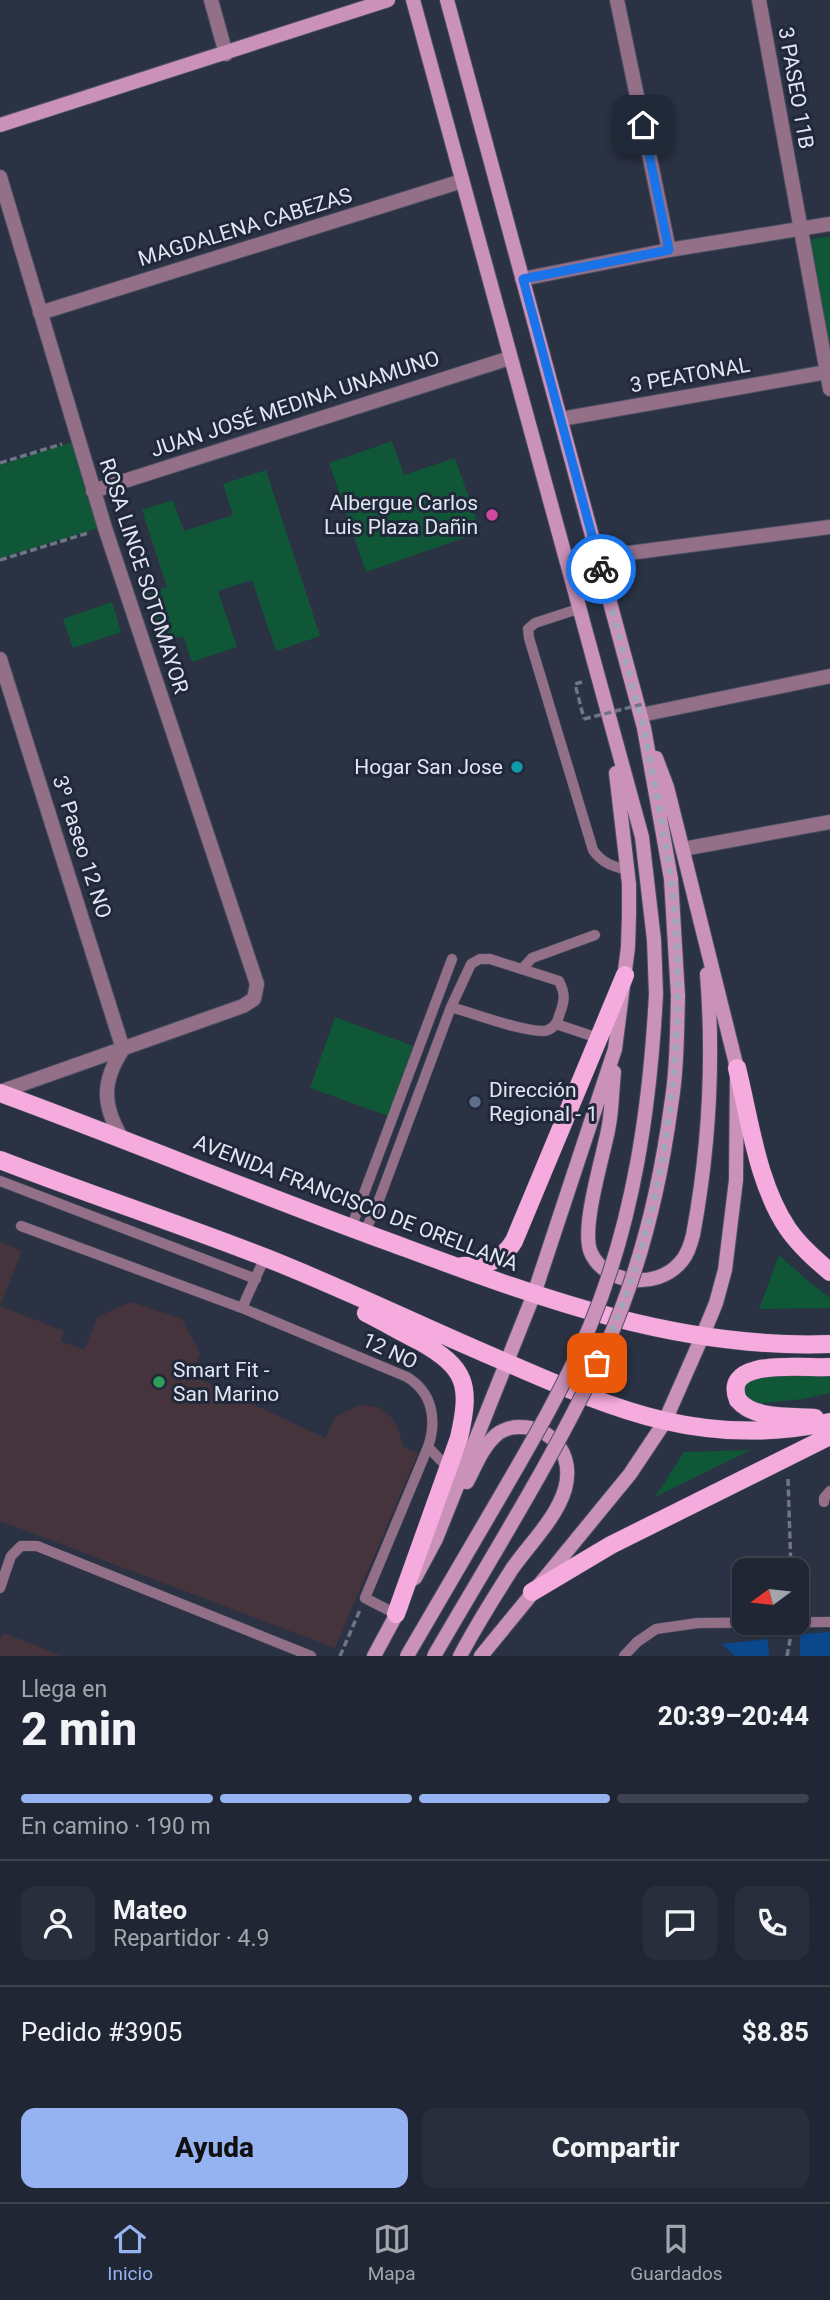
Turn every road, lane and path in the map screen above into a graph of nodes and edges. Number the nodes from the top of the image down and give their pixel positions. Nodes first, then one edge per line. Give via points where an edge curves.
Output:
1 (211, 0) edge
2 (388, 0) edge
3 (413, 0) edge
4 (447, 0) edge
5 (617, 0) edge
6 (759, 0) edge
7 (226, 54) junction
8 (0, 125) edge
9 (0, 177) edge
10 (462, 181) junction
11 (830, 224) edge
12 (800, 229) junction
13 (669, 250) junction
14 (523, 279) junction
15 (40, 313) junction
16 (510, 358) junction
17 (827, 372) junction
18 (830, 389) edge
19 (561, 419) junction
20 (78, 439) junction
21 (0, 463) edge
22 (93, 491) junction
23 (830, 527) edge
24 (104, 528) junction
25 (598, 557) junction
26 (0, 560) edge
27 (578, 609) junction
28 (0, 659) edge
29 (830, 676) edge
30 (575, 684) dead end
31 (643, 715) junction
32 (612, 733) junction
33 (830, 822) edge
34 (683, 849) junction
35 (627, 870) junction
36 (703, 934) junction
37 (595, 935) dead end
38 (452, 959) dead end
39 (522, 969) junction
40 (625, 975) junction
41 (451, 1007) junction
42 (556, 1024) junction
43 (598, 1038) junction
44 (124, 1049) junction
45 (615, 1049) junction
46 (737, 1068) junction
47 (0, 1092) edge
48 (121, 1137) junction
49 (8, 1164) edge
50 (0, 1181) edge
51 (20, 1226) dead end
52 (357, 1230) junction
53 (265, 1258) junction
54 (446, 1264) junction
55 (830, 1272) edge
56 (256, 1279) junction
57 (534, 1294) junction
58 (242, 1308) junction
59 (702, 1338) junction
60 (830, 1344) edge
61 (506, 1363) junction
62 (830, 1367) edge
63 (830, 1421) edge
64 (664, 1423) junction
65 (830, 1436) edge
66 (428, 1447) junction
67 (787, 1459) junction
68 (450, 1469) junction
69 (830, 1492) edge
70 (824, 1502) dead end
71 (436, 1539) junction
72 (791, 1558) edge
73 (0, 1588) edge
74 (532, 1592) junction
75 (365, 1598) junction
76 (396, 1614) junction
77 (830, 1622) edge
78 (311, 1656) edge
79 (340, 1656) edge
80 (374, 1656) edge
81 (407, 1656) edge
82 (434, 1656) edge
83 (460, 1656) edge
84 (481, 1656) edge
85 (624, 1656) edge

1 - 7 street
2 - 7 main road
3 - 10 main road
4 - 14 main road
5 - 13 street
6 - 12 street, 3 PASEO 11B
7 - 8 main road
9 - 15 street, ROSA LINCE SOTOMAYOR
10 - 15 street, MAGDALENA CABEZAS
10 - 16 main road
11 - 12 street
12 - 13 street
12 - 17 street, 3 PASEO 11B
13 - 14 street
14 - 19 main road
15 - 20 street, ROSA LINCE SOTOMAYOR
16 - 22 street, JUAN JOSÉ MEDINA UNAMUNO
16 - 27 main road
17 - 18 street, 3 PASEO 11B
17 - 19 street, 3 PEATONAL
19 - 25 main road
20 - 21 path
20 - 22 street, ROSA LINCE SOTOMAYOR
22 - 24 street, ROSA LINCE SOTOMAYOR
23 - 25 street
24 - 26 path
24 - 44 street, ROSA LINCE SOTOMAYOR via 257,984 254,999 243,1006
25 - 31 main road
27 - 32 main road
27 - 35 lane via 535,623 528,629 528,638 593,850 610,866
28 - 44 street, 3º Paseo 12 NO
29 - 31 street
30 - 31 path, bridge via 584,719
31 - 34 main road
31 - 82 main road, bridge via 671,879 678,996 667,1130 645,1231 606,1345 552,1452
32 - 35 main road
32 - 81 main road, bridge via 642,837 654,940 653,1053 640,1159 590,1325 532,1442
33 - 34 street
34 - 36 main road
35 - 40 main road
36 - 45 main road via 710,1086 698,1209 684,1258 668,1273 643,1281 604,1268 588,1242 609,1126
36 - 46 main road
37 - 39 lane via 532,958
38 - 52 lane
39 - 41 lane via 480,959 471,964
39 - 42 lane via 559,981 565,1000
40 - 43 main road
40 - 45 main road
41 - 42 lane via 531,1031 547,1031
41 - 52 lane via 376,1208
42 - 43 lane
43 - 54 main road via 510,1247 486,1264
44 - 47 street
44 - 48 street via 113,1065 106,1102
45 - 57 main road
46 - 55 main road via 775,1204 799,1244
46 - 59 main road via 730,1246
47 - 48 main road, AVENIDA FRANCISCO DE ORELLANA
48 - 52 main road, AVENIDA FRANCISCO DE ORELLANA
49 - 50 lane
49 - 53 main road
50 - 56 lane
51 - 58 lane, 12 NO
52 - 54 main road, AVENIDA FRANCISCO DE ORELLANA
53 - 56 lane
53 - 61 main road
53 - 68 main road via 452,1363 462,1380 465,1400
54 - 57 main road, AVENIDA FRANCISCO DE ORELLANA
56 - 58 lane
57 - 59 main road, AVENIDA FRANCISCO DE ORELLANA via 617,1320
57 - 61 main road
58 - 66 lane, 12 NO via 417,1383 434,1421
59 - 60 main road, AVENIDA FRANCISCO DE ORELLANA
59 - 64 main road
61 - 64 main road via 583,1397
61 - 71 main road
62 - 63 main road via 751,1370 741,1375 735,1389 738,1400 749,1409
63 - 64 main road via 751,1432
64 - 74 main road via 630,1474
65 - 67 main road
66 - 68 lane
66 - 75 lane, 12 NO
67 - 72 path
67 - 74 main road via 611,1545
68 - 76 main road
69 - 70 lane
71 - 76 main road
71 - 83 main road via 495,1435 527,1427 558,1443 567,1477 561,1499
73 - 78 lane via 10,1556 21,1546 37,1546
74 - 84 main road
75 - 76 lane
75 - 79 path
76 - 80 main road
77 - 85 lane via 698,1623 656,1629

